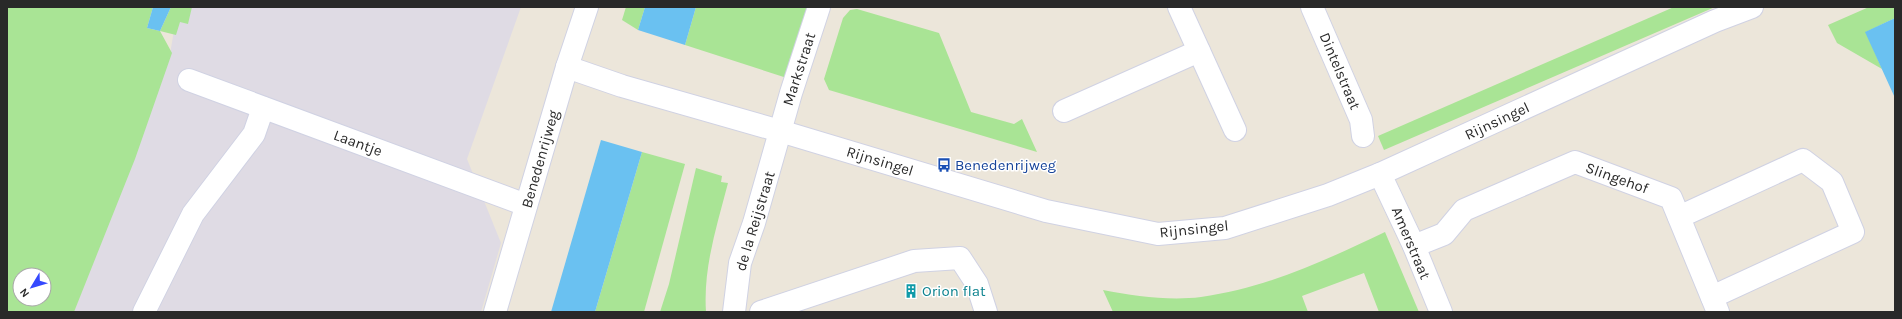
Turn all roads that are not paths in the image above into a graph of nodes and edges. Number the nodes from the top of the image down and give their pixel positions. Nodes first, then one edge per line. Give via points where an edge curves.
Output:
1 (587, 7) edge
2 (819, 7) edge
3 (1179, 7) edge
4 (1312, 7) edge
5 (1752, 7) edge
6 (1199, 51) junction
7 (567, 67) junction
8 (189, 80) dead end
9 (263, 108) junction
10 (1064, 111) dead end
11 (1235, 130) dead end
12 (780, 131) junction
13 (1363, 136) dead end
14 (1380, 174) junction
15 (526, 205) junction
16 (1679, 217) junction
17 (1414, 246) junction
18 (1715, 305) edge
19 (144, 312) edge
20 (494, 312) edge
21 (734, 312) edge
22 (761, 312) edge
23 (986, 312) edge
24 (1441, 312) edge

1 - 7 street, Benedenrijweg
2 - 12 street, Markstraat
3 - 6 street
4 - 13 street, Dintelstraat via 1361,120
5 - 14 street, Rijnsingel
6 - 10 street
6 - 11 street
7 - 12 street, Rijnsingel via 622,86
7 - 15 street, Benedenrijweg
8 - 9 street, Laantje
9 - 15 street, Laantje
9 - 19 street via 254,134 193,214
12 - 14 street, Rijnsingel via 1046,211 1158,234 1226,228 1328,195
12 - 21 street, de la Reijstraat via 757,216 740,263
14 - 17 street, Amerstraat
15 - 20 street, Benedenrijweg
16 - 17 street, Slingehof via 1670,198 1575,162 1464,210 1444,234
16 - 18 street, Slingehof
16 - 18 street via 1803,160 1832,182 1853,232
17 - 24 street, Amerstraat
22 - 23 street via 914,261 960,258 977,284

